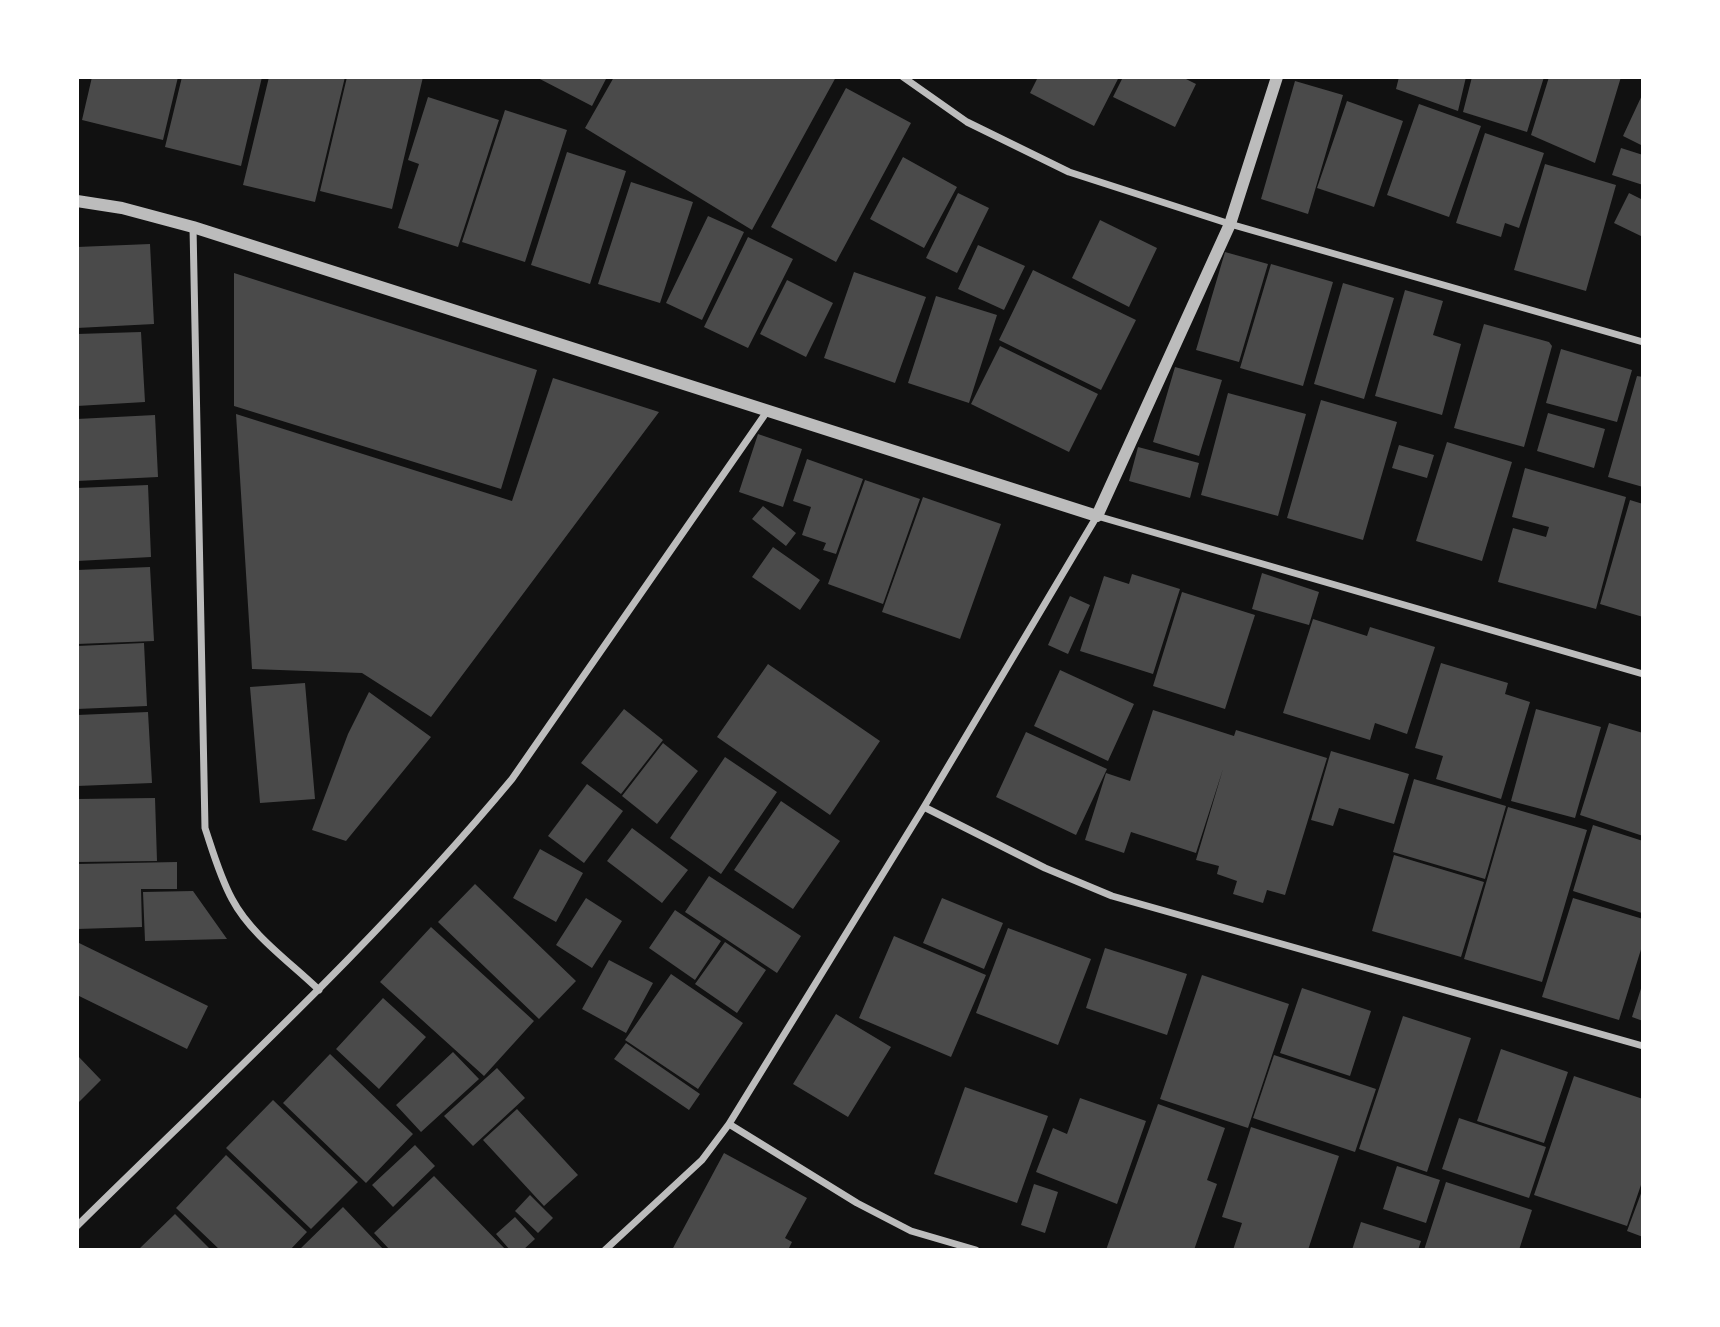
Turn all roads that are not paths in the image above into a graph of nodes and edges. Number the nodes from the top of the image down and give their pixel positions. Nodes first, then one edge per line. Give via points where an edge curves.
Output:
1 (903, 77) edge
2 (1278, 77) edge
3 (77, 201) edge
4 (1230, 224) junction
5 (194, 227) junction
6 (1643, 342) edge
7 (768, 410) junction
8 (1097, 516) junction
9 (1643, 674) edge
10 (924, 807) junction
11 (319, 990) junction
12 (1643, 1046) edge
13 (729, 1125) junction
14 (77, 1226) edge
15 (606, 1250) edge
16 (976, 1250) edge

1 - 4 street via 967,122 1069,172
2 - 4 street
3 - 5 street
4 - 6 street
4 - 8 street
5 - 7 street
5 - 11 street via 205,828 233,902 256,931
7 - 8 street
7 - 11 street via 512,779
8 - 9 street
8 - 10 street
10 - 12 street via 1112,896
10 - 13 street
11 - 14 street
13 - 15 street via 702,1160
13 - 16 street via 911,1231

